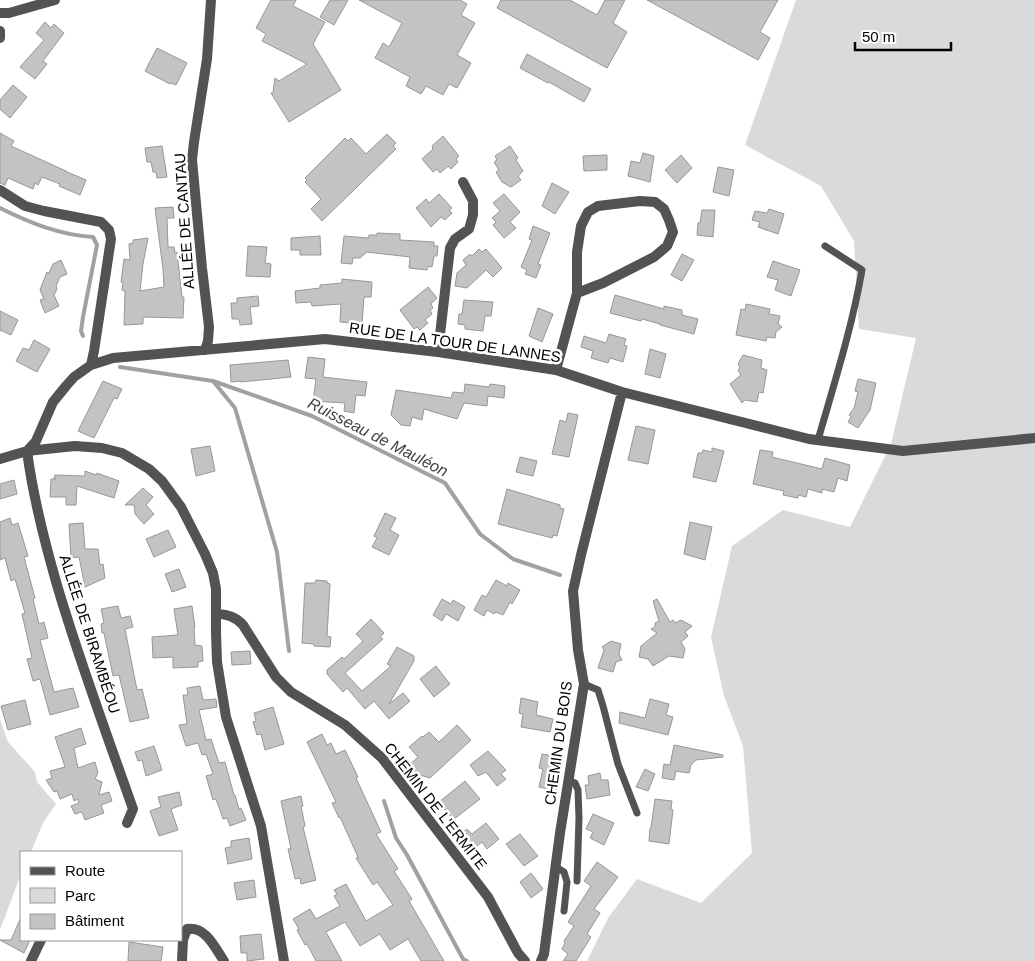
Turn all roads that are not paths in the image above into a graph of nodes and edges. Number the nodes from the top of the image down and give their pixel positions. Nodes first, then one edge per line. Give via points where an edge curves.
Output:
1 (55, 0) edge
2 (211, 0) edge
3 (0, 13) edge
4 (0, 32) edge
5 (0, 38) edge
6 (463, 182) dead end
7 (0, 190) edge
8 (825, 246) dead end
9 (577, 293) junction
10 (205, 350) junction
11 (438, 352) junction
12 (91, 365) junction
13 (556, 370) junction
14 (622, 392) junction
15 (1035, 438) edge
16 (818, 440) junction
17 (27, 451) junction
18 (0, 458) edge
19 (216, 613) junction
20 (584, 684) junction
21 (568, 780) junction
22 (637, 814) dead end
23 (128, 822) dead end
24 (556, 867) junction
25 (577, 881) dead end
26 (564, 911) dead end
27 (41, 941) edge
28 (542, 958) edge
29 (31, 961) edge
30 (182, 961) edge
31 (224, 961) edge
32 (284, 961) edge
33 (525, 961) edge

1 - 3 street
2 - 10 street, ALLÉE DE CANTAU via 208,59 192,160 209,327
4 - 5 street
6 - 11 street via 473,201 473,215 469,229 455,239 450,248
7 - 12 street via 25,206 101,222 109,230
8 - 16 lane via 862,270 844,350
9 - 9 street via 654,257 668,246 673,232 664,209 655,202 640,201 598,206 588,212 581,226 577,252
9 - 13 street
10 - 11 street, RUE DE LA TOUR DE LANNES via 325,339
10 - 12 street, RUE DE LA TOUR DE LANNES via 113,358
11 - 13 street, RUE DE LA TOUR DE LANNES
12 - 17 street, RUE DE LA TOUR DE LANNES via 74,377 53,402 36,440
13 - 14 street, RUE DE LA TOUR DE LANNES
14 - 16 street, RUE DE LA TOUR DE LANNES
14 - 20 street, CHEMIN DU BOIS via 573,591
15 - 16 street, RUE DE LA TOUR DE LANNES via 903,451
17 - 18 street
17 - 19 street via 75,446 102,448 122,453 149,469 181,508 205,554 216,589
17 - 23 street, ALLÉE DE BIRAMBÉOU via 40,526 64,609 133,809
19 - 32 street via 217,662 226,717 261,826
19 - 33 street, CHEMIN DE L'ERMITE via 238,619 276,677 291,692 346,725 382,758 488,897
20 - 21 street, CHEMIN DU BOIS
20 - 22 lane via 598,690 618,764
21 - 24 street, CHEMIN DU BOIS
21 - 25 lane via 575,782 578,790
24 - 26 lane via 564,872 567,882
24 - 28 street, CHEMIN DU BOIS
27 - 29 street
30 - 31 street via 187,928 193,928 205,933

